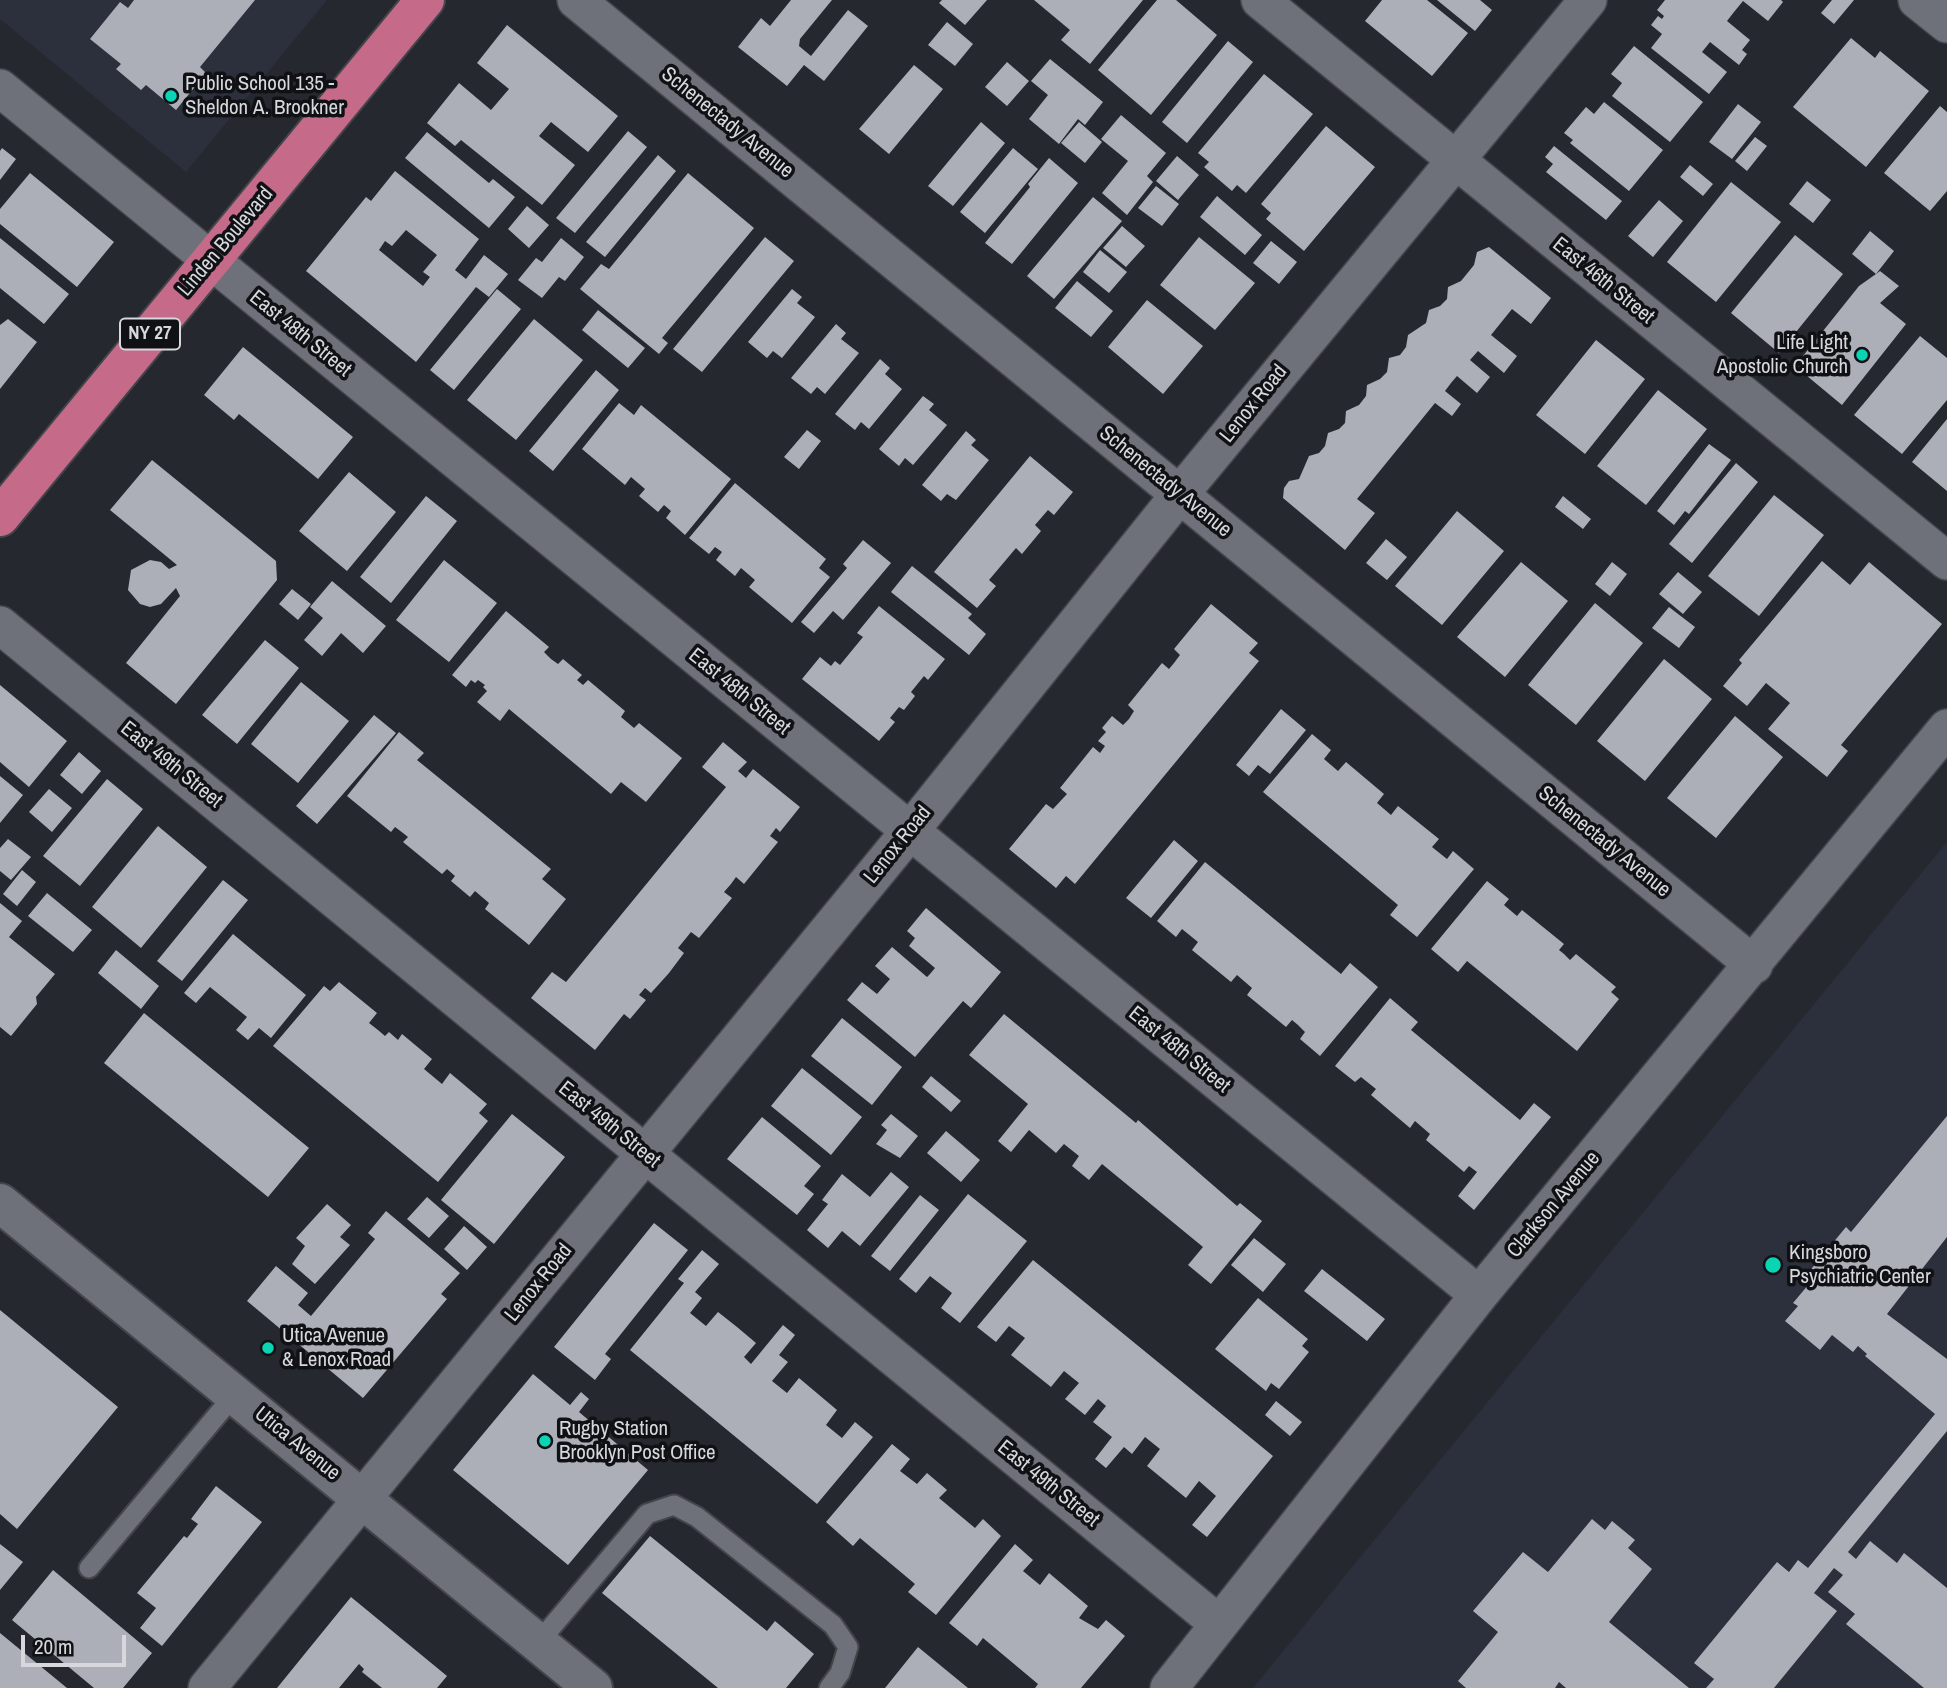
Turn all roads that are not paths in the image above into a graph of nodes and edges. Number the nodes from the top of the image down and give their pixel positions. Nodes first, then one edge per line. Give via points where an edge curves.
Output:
1 (425, 0) edge
2 (576, 0) edge
3 (1260, 0) edge
4 (1588, 0) edge
5 (1917, 0) edge
6 (1947, 24) edge
7 (0, 88) edge
8 (1454, 159) junction
9 (210, 260) junction
10 (1180, 494) junction
11 (0, 517) edge
12 (1947, 561) edge
13 (0, 625) edge
14 (1947, 728) edge
15 (910, 831) junction
16 (1754, 965) junction
17 (645, 1153) junction
18 (0, 1203) edge
19 (1479, 1295) junction
20 (235, 1394) junction
21 (363, 1498) junction
22 (89, 1567) dead end
23 (1219, 1624) junction
24 (538, 1643) junction
25 (207, 1688) edge
26 (592, 1688) edge
27 (829, 1688) edge
28 (1169, 1688) edge

1 - 9 highway, Linden Boulevard / NY 27
2 - 10 street, Schenectady Avenue
3 - 8 street, East 46th Street
4 - 8 street, Lenox Road
5 - 6 street
7 - 9 street, East 48th Street
8 - 10 street, Lenox Road
8 - 12 street, East 46th Street
9 - 11 highway, Linden Boulevard / NY 27
9 - 15 street, East 48th Street
10 - 15 street, Lenox Road
10 - 16 street, Schenectady Avenue
13 - 17 street, East 49th Street
14 - 16 street, Clarkson Avenue
15 - 17 street, Lenox Road
15 - 19 street, East 48th Street
16 - 19 street, Clarkson Avenue
17 - 21 street, Lenox Road
17 - 23 street, East 49th Street
18 - 20 main road, Utica Avenue
19 - 23 street, Clarkson Avenue
20 - 21 main road, Utica Avenue
20 - 22 lane
21 - 24 main road, Utica Avenue
21 - 25 street, Lenox Road
23 - 28 street, Clarkson Avenue
24 - 26 main road, Utica Avenue
24 - 27 lane via 647,1514 674,1504 698,1517 832,1625 848,1647 840,1673

